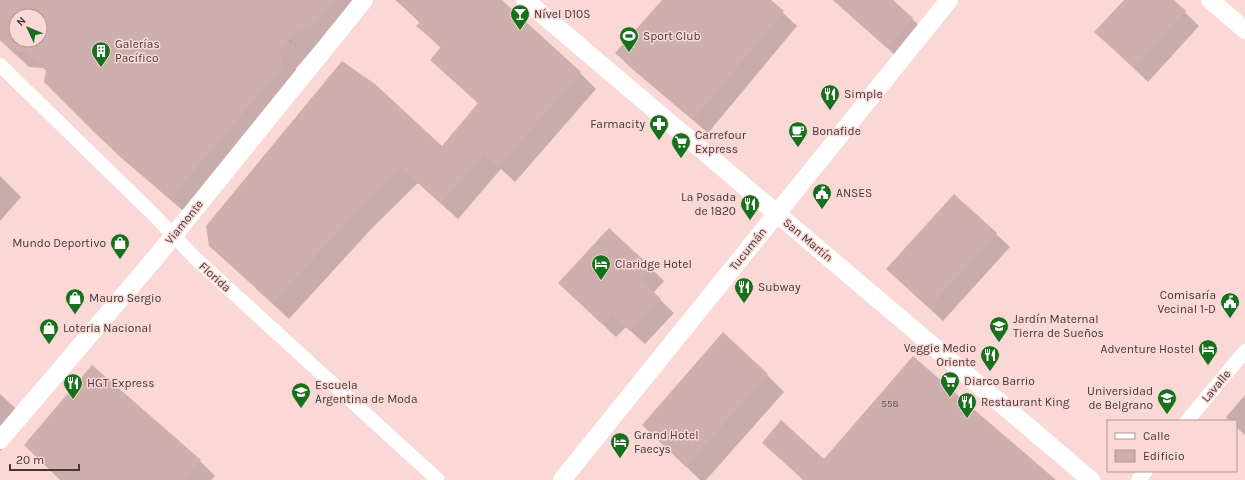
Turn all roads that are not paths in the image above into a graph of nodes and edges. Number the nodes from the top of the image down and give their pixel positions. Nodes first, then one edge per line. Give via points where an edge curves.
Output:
1 (364, 0) edge
2 (525, 0) edge
3 (949, 0) edge
4 (1210, 0) edge
5 (1245, 30) edge
6 (0, 65) edge
7 (777, 214) junction
8 (173, 236) junction
9 (1245, 351) edge
10 (1188, 420) edge
11 (0, 440) edge
12 (1145, 472) edge
13 (438, 480) edge
14 (562, 480) edge
15 (1091, 480) edge
16 (1138, 480) edge

1 - 8 street, Viamonte
2 - 7 street, San Martín
3 - 7 street, Tucumán
4 - 5 street
6 - 8 street, Florida
7 - 14 street, Tucumán
7 - 15 street, San Martín
8 - 11 street, Viamonte
8 - 13 street, Florida
9 - 10 street, Lavalle
12 - 16 street

